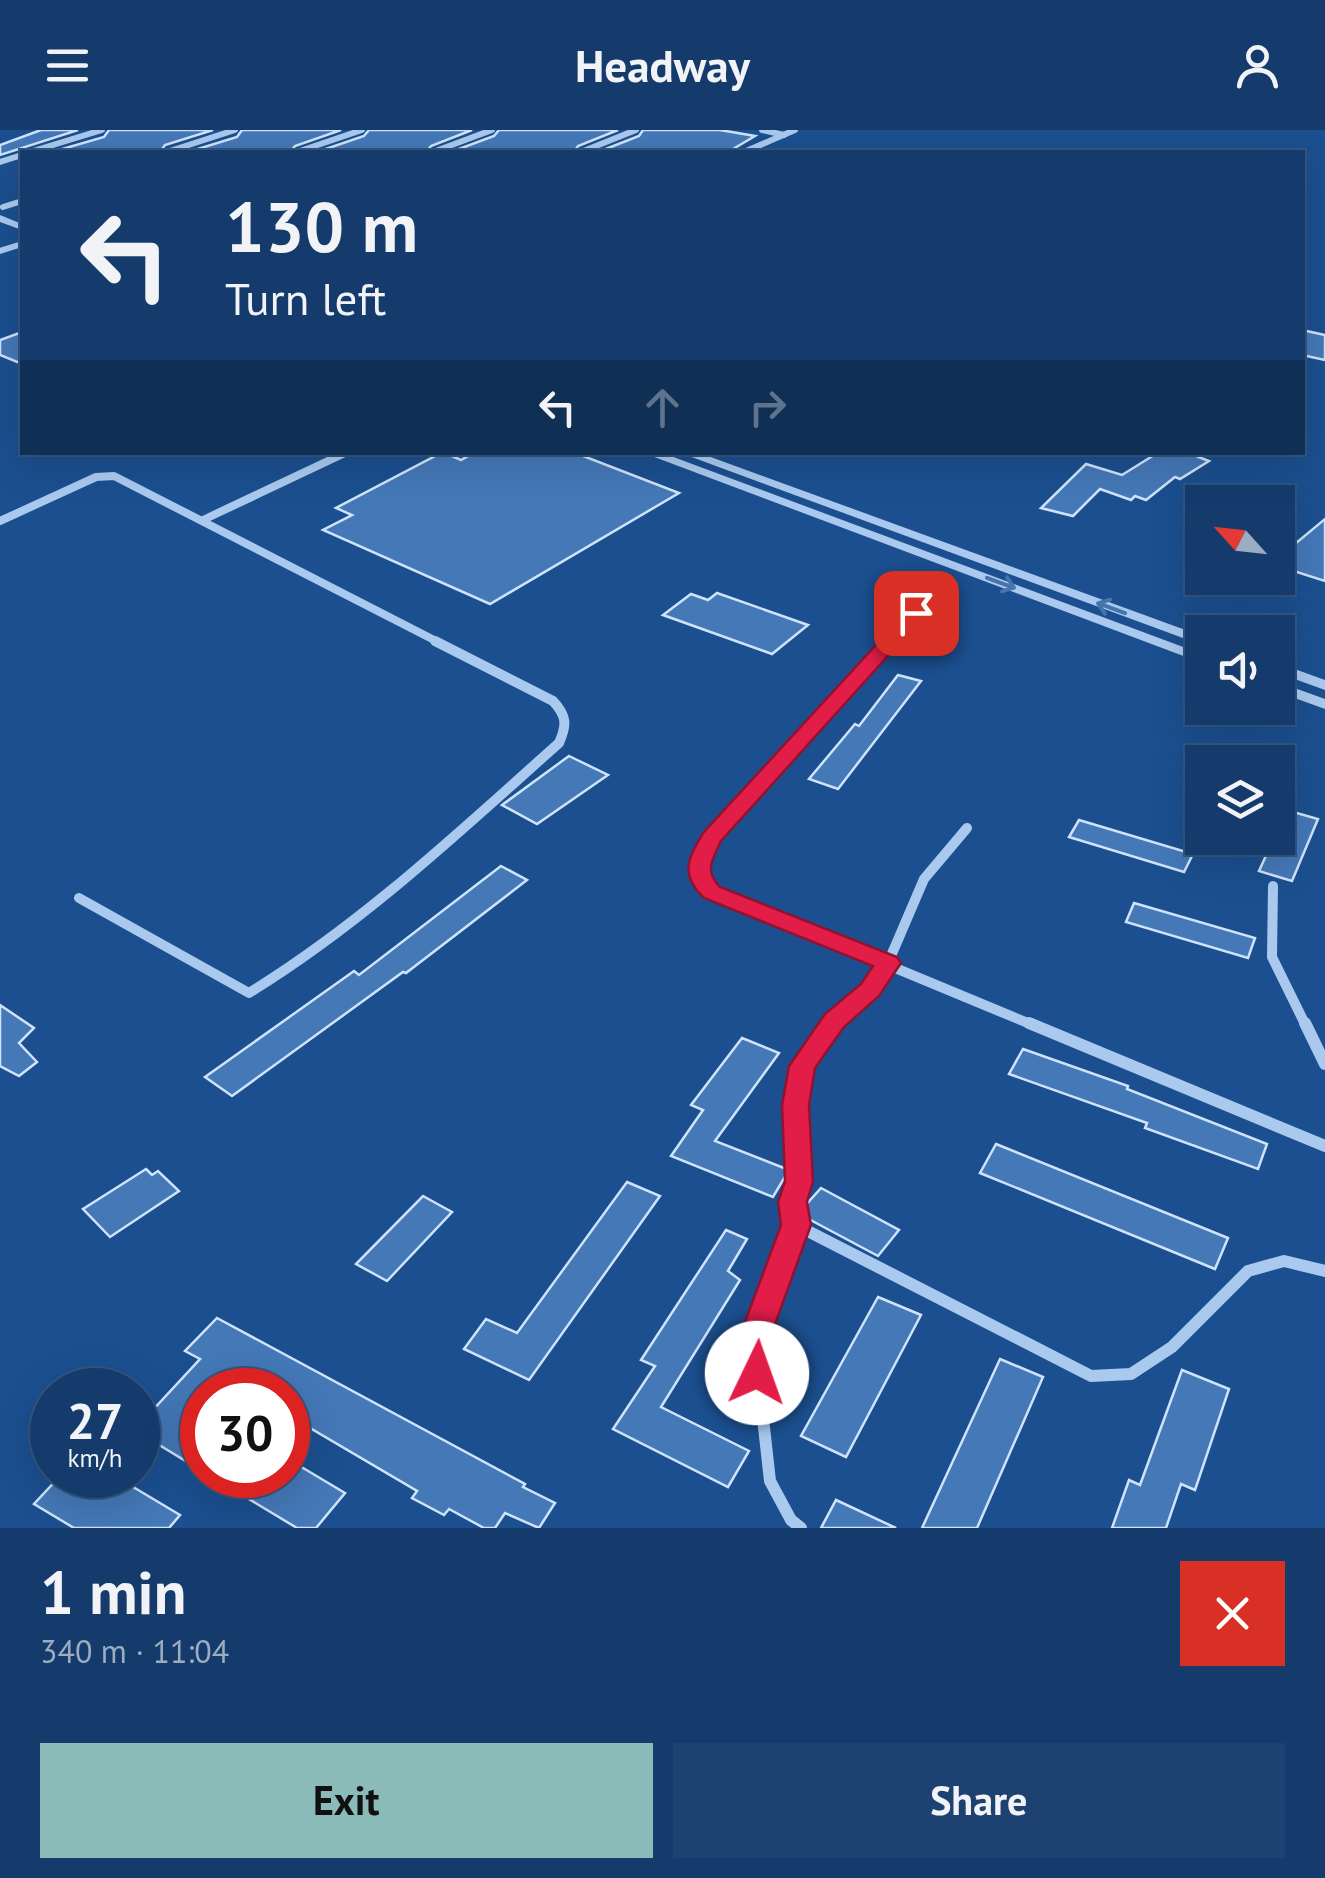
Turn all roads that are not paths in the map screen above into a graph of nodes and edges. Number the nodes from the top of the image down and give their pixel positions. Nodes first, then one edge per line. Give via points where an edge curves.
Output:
1 (102, 130) edge
2 (235, 130) edge
3 (362, 130) edge
4 (492, 130) edge
5 (636, 130) edge
6 (762, 130) edge
7 (795, 130) edge
8 (785, 135) junction
9 (37, 150) edge
10 (174, 150) edge
11 (303, 150) edge
12 (438, 150) edge
13 (587, 150) edge
14 (749, 150) edge
15 (341, 455) edge
16 (654, 455) edge
17 (692, 455) edge
18 (204, 520) junction
19 (0, 521) edge
20 (916, 613) dead end
21 (1185, 635) edge
22 (1185, 652) edge
23 (1295, 674) edge
24 (1325, 685) edge
25 (1295, 693) edge
26 (1325, 704) edge
27 (967, 828) dead end
28 (1272, 886) dead end
29 (79, 898) dead end
30 (888, 963) junction
31 (1325, 1064) edge
32 (1325, 1146) edge
33 (796, 1225) junction
34 (1325, 1270) edge
35 (801, 1528) edge

1 - 9 street
2 - 10 street
3 - 11 street
4 - 12 street
5 - 13 street
6 - 8 street
7 - 8 street
8 - 14 street
15 - 18 street
16 -> 22 street
21 -> 17 street
18 - 19 street via 104,475
18 - 29 street via 553,700 568,724 559,743 354,921 249,993
20 - 30 street via 711,838 698,865 699,880 712,892
23 - 24 street
25 - 26 street
27 - 30 street via 924,879
28 - 31 street via 1272,957
30 - 32 street
30 - 33 street via 802,1066
33 - 34 street via 1090,1376 1131,1374 1172,1347 1248,1271 1284,1261
33 - 35 street via 754,1338 770,1481

